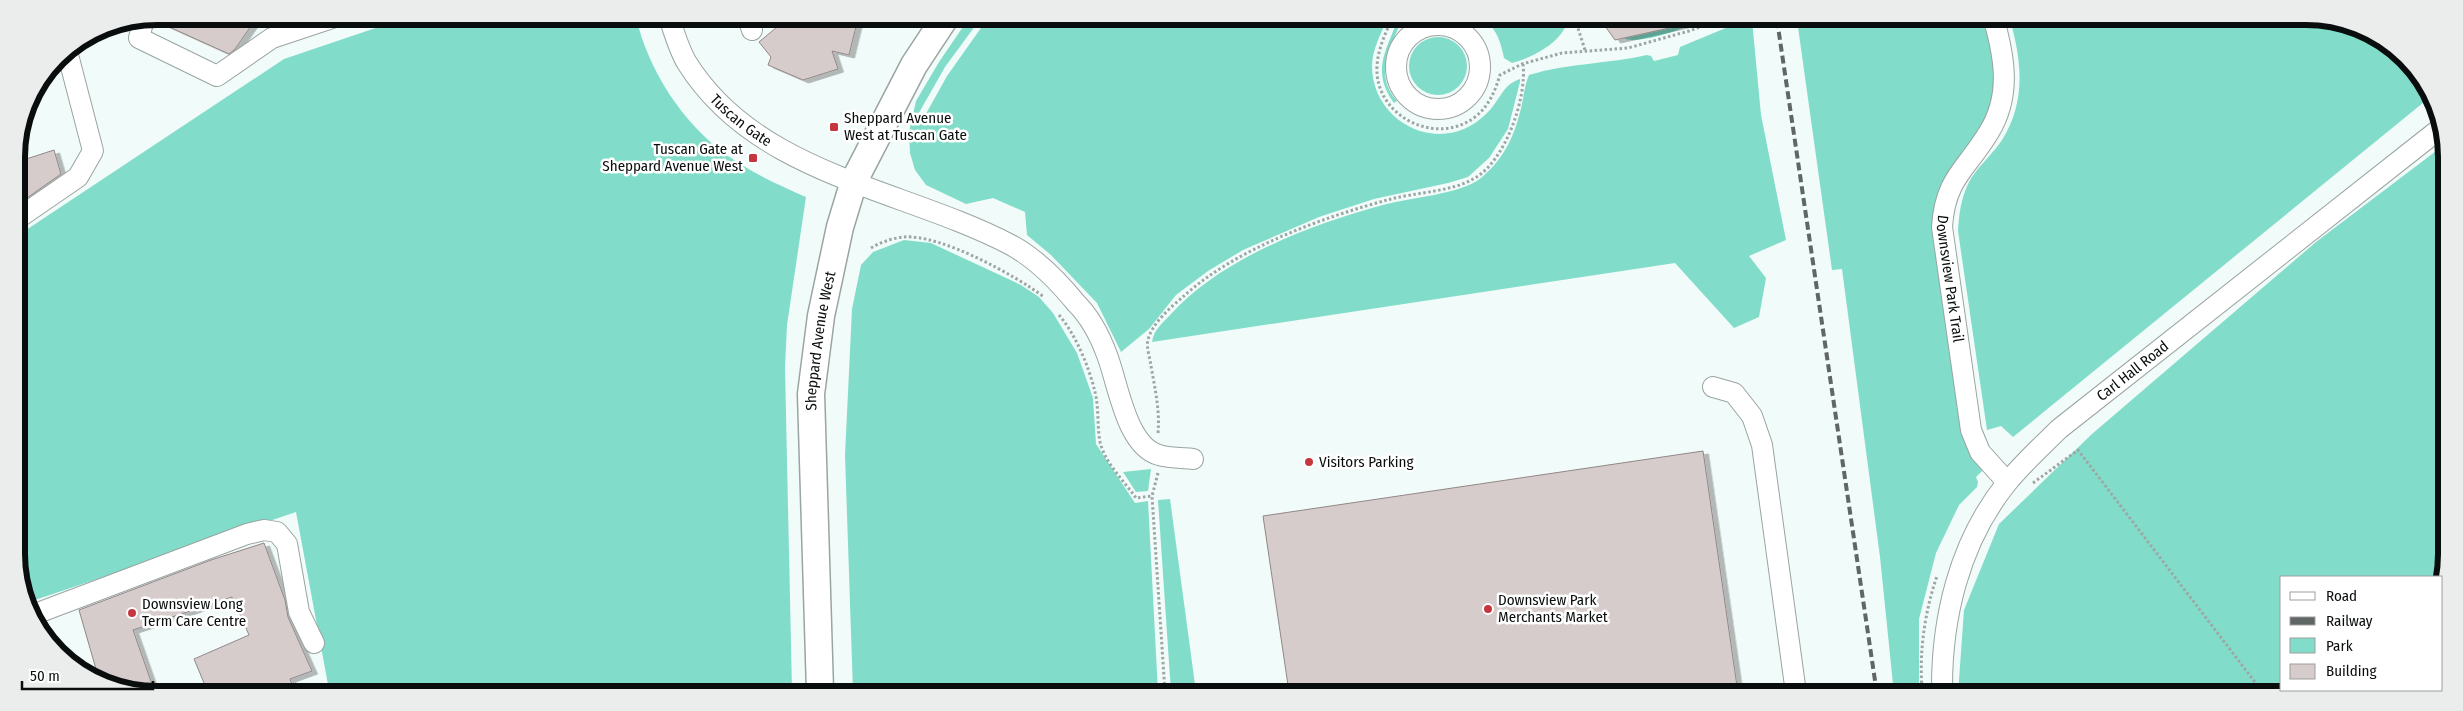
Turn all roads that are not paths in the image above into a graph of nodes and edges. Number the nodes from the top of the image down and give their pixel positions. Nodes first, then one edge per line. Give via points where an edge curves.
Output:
1 (311, 25) edge
2 (672, 25) edge
3 (940, 25) edge
4 (1425, 25) edge
5 (1441, 25) edge
6 (1995, 25) edge
7 (142, 26) edge
8 (69, 59) edge
9 (2435, 132) edge
10 (854, 181) junction
11 (25, 213) edge
12 (1713, 387) dead end
13 (1193, 459) dead end
14 (2007, 482) junction
15 (39, 612) edge
16 (314, 643) dead end
17 (820, 686) edge
18 (1795, 686) edge
19 (1942, 686) edge

1 - 7 street via 272,38 217,76 139,38
2 - 10 street, Tuscan Gate via 686,62 715,101 731,116 778,148
3 - 10 main road, Sheppard Avenue West via 914,65
4 - 5 street via 1405,40 1398,53 1396,67 1402,88 1417,104 1445,108 1470,94 1480,67 1470,40
6 - 14 street, Downsview Park Trail via 2005,65 2002,102 1988,133 1954,180 1942,227 1971,430 1980,452
8 - 11 street via 93,150 78,177
9 - 14 street, Carl Hall Road via 2059,429
10 - 13 street, Tuscan Gate via 1012,246 1049,272 1094,326 1132,431 1143,446 1158,455
10 - 17 main road, Sheppard Avenue West via 840,227 821,316 811,394
12 - 18 street via 1734,393 1752,416 1762,445
14 - 19 street, Carl Hall Road via 1981,522 1962,562 1945,631
15 - 16 street via 264,530 278,532 287,544 299,612

